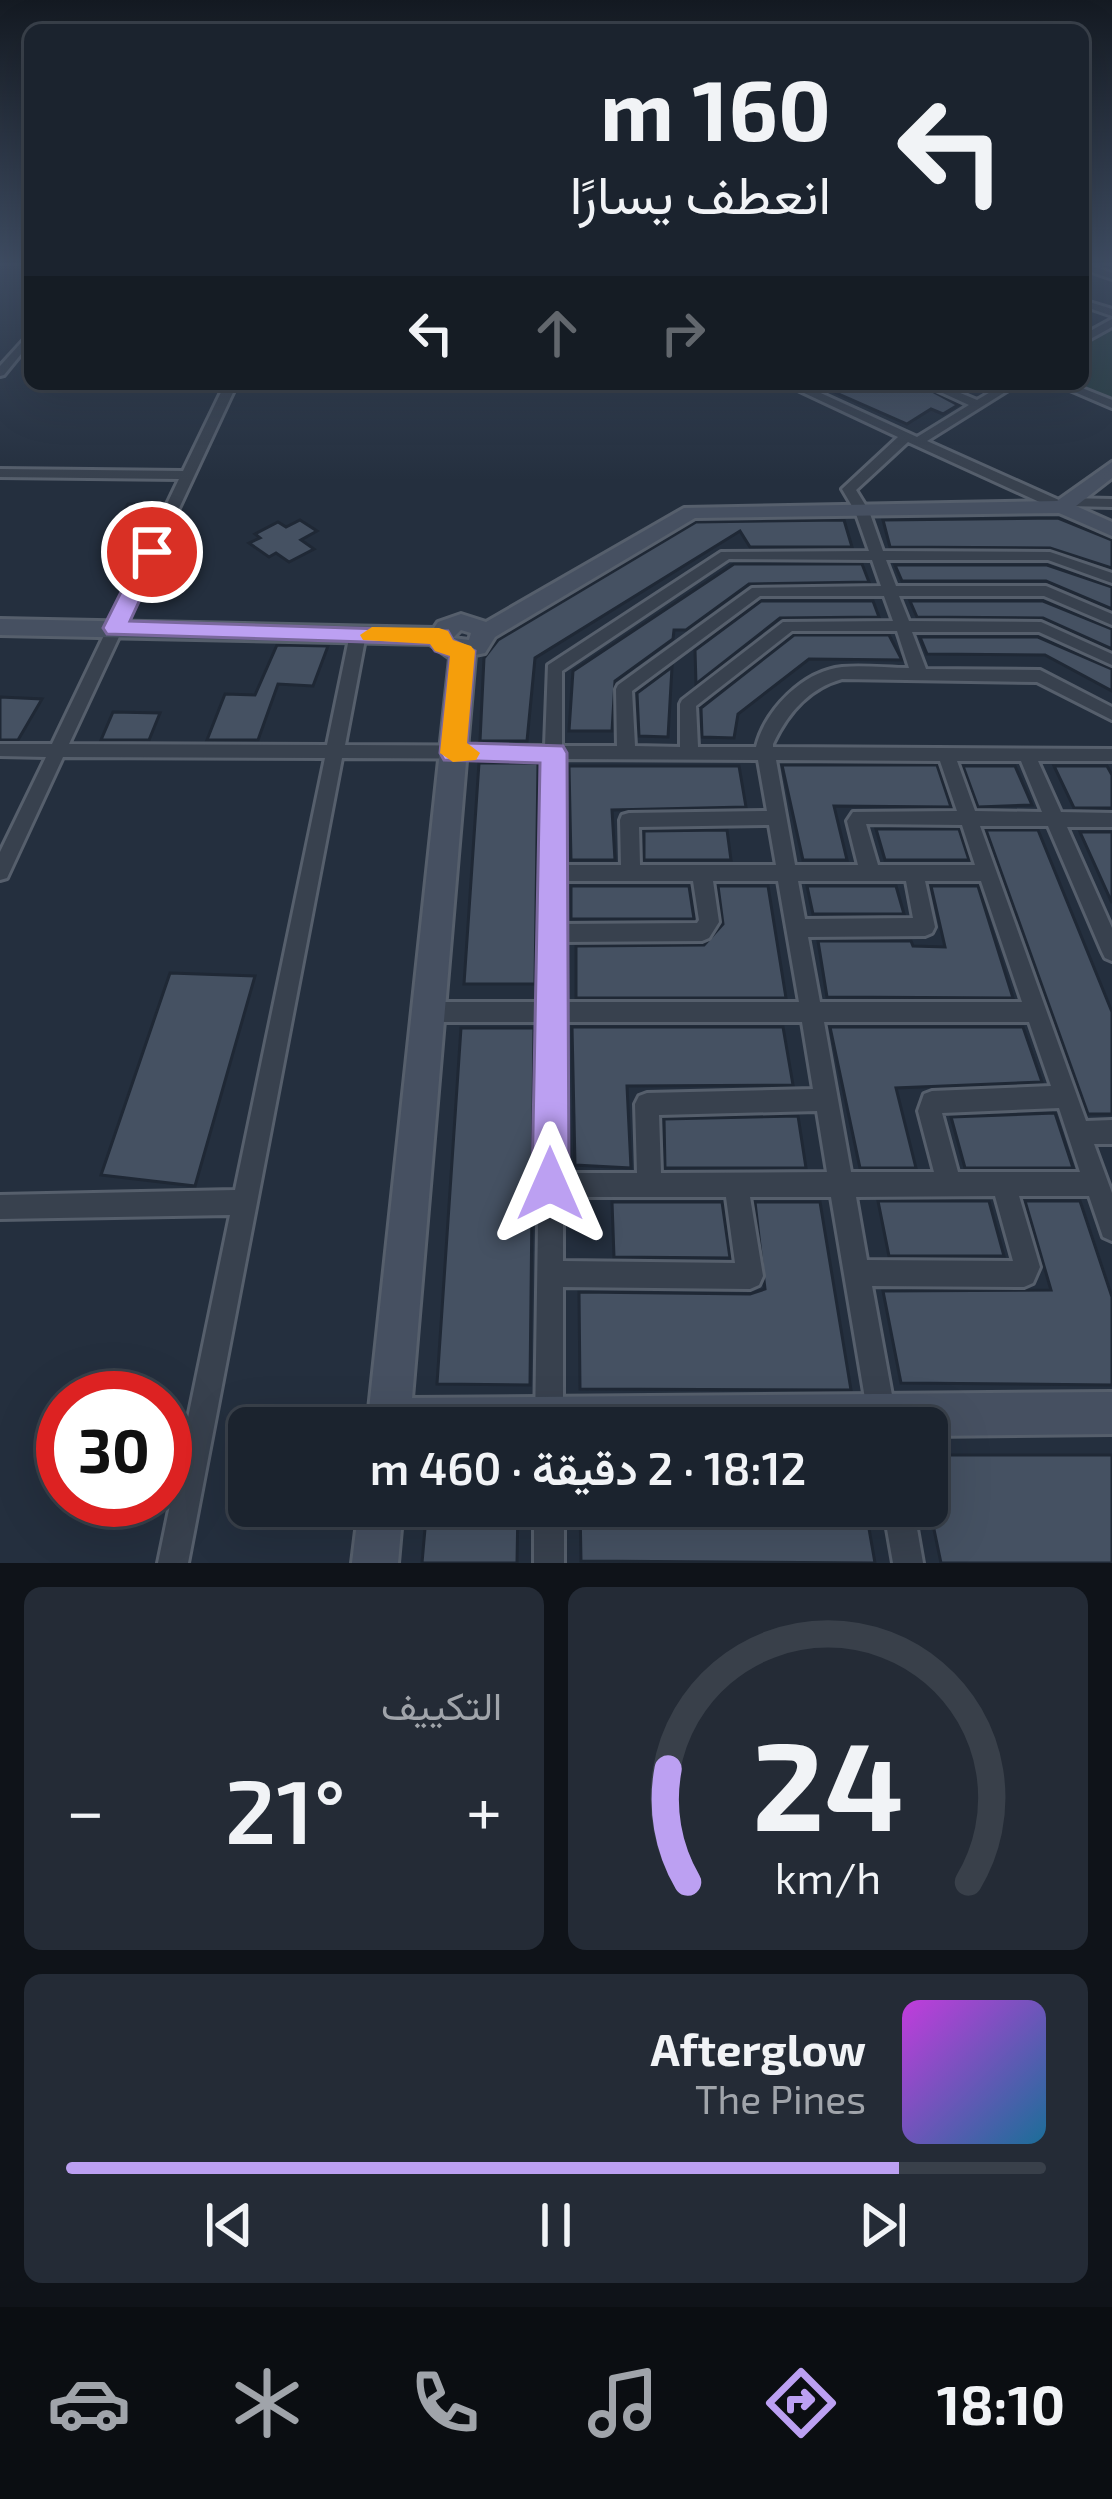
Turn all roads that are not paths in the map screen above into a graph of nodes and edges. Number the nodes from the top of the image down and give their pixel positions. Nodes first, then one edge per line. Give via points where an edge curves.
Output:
1 (24, 343) edge
2 (0, 373) edge
3 (228, 390) edge
4 (808, 390) edge
5 (943, 390) edge
6 (1002, 390) edge
7 (1077, 390) edge
8 (1112, 404) edge
9 (978, 405) junction
10 (912, 439) junction
11 (0, 473) edge
12 (188, 475) junction
13 (1110, 475) edge
14 (1112, 503) edge
15 (1064, 504) junction
16 (862, 511) junction
17 (1112, 530) edge
18 (876, 553) junction
19 (1112, 578) edge
20 (889, 589) junction
21 (1112, 620) edge
22 (902, 625) junction
23 (0, 627) edge
24 (115, 628) junction
25 (358, 634) junction
26 (462, 640) junction
27 (1112, 660) edge
28 (919, 673) junction
29 (1112, 714) edge
30 (0, 750) edge
31 (58, 750) junction
32 (335, 752) junction
33 (453, 753) junction
34 (553, 753) junction
35 (626, 753) junction
36 (689, 753) junction
37 (763, 754) junction
38 (946, 754) junction
39 (1027, 754) junction
40 (1112, 755) edge
41 (968, 817) junction
42 (775, 818) junction
43 (1055, 819) junction
44 (1112, 820) edge
45 (0, 872) edge
46 (552, 873) junction
47 (631, 873) junction
48 (702, 873) junction
49 (785, 873) junction
50 (870, 873) junction
51 (914, 873) junction
52 (988, 873) junction
53 (794, 928) junction
54 (552, 933) junction
55 (1112, 952) edge
56 (428, 1012) junction
57 (551, 1012) junction
58 (809, 1012) junction
59 (1036, 1012) junction
60 (1066, 1097) junction
61 (825, 1100) junction
62 (1112, 1132) edge
63 (1078, 1133) junction
64 (550, 1184) junction
65 (649, 1184) junction
66 (736, 1184) junction
67 (949, 1184) junction
68 (1096, 1184) junction
69 (841, 1185) junction
70 (1004, 1185) junction
71 (245, 1202) junction
72 (0, 1207) edge
73 (1112, 1228) edge
74 (856, 1273) junction
75 (549, 1274) junction
76 (391, 1407) edge
77 (549, 1407) edge
78 (880, 1407) edge
79 (1112, 1413) edge
80 (948, 1419) edge
81 (379, 1527) edge
82 (549, 1527) edge
83 (902, 1527) edge
84 (173, 1563) edge
85 (376, 1563) edge
86 (549, 1563) edge
87 (908, 1563) edge

1 - 2 street
3 - 12 street
4 - 10 street
5 - 9 street
6 - 9 street
7 - 8 street
9 - 10 street
10 - 15 street
10 - 16 street via 849,489
11 - 12 street
12 - 24 street
13 - 15 street
14 - 15 street
15 - 16 street
15 - 17 street
16 - 18 street
16 - 26 street via 686,513
18 - 19 street via 1050,556
18 - 20 street
18 - 34 street via 720,558 554,669
20 - 21 street via 1046,591
20 - 22 street
20 - 35 street via 754,592 625,689
22 - 27 street via 1048,628
22 - 28 street
22 - 36 street via 781,628 688,704
23 - 24 street
24 - 25 street
24 - 31 street
25 - 26 street
25 - 32 street
26 - 33 street
28 - 29 street via 1040,676
28 - 37 street via 822,678 789,706
30 - 31 street
31 - 32 street
31 - 45 street
32 - 33 street
32 - 71 street
33 - 34 street
33 - 56 street
34 - 35 street
34 - 46 street
35 - 36 street
36 - 37 street
37 - 38 street
37 - 42 street
38 - 39 street
38 - 41 street
39 - 40 street
39 - 43 street
41 - 43 street
41 - 50 street via 856,818
41 - 52 street
42 - 47 street via 629,820
42 - 49 street
43 - 44 street
43 - 55 street
46 - 47 street
46 - 54 street
47 - 48 street
48 - 49 street
48 - 54 street via 709,922 702,932
49 - 50 street
49 - 53 street
50 - 51 street
51 - 52 street
51 - 53 street via 926,927
52 - 59 street
53 - 58 street
54 - 57 street
56 - 57 street
56 - 76 street
57 - 58 street
57 - 64 street
58 - 59 street
58 - 61 street
59 - 60 street
60 - 63 street
60 - 67 street via 932,1102
61 - 65 street via 646,1104
61 - 69 street
62 - 63 street
63 - 68 street
64 - 65 street
64 - 75 street
65 - 66 street
66 - 69 street
66 - 75 street via 750,1276
67 - 69 street
67 - 70 street
68 - 70 street
68 - 73 street
69 - 74 street
70 - 74 street via 1024,1274
71 - 72 street
71 - 84 street
74 - 78 street
75 - 77 street
79 - 80 street
81 - 85 street
82 - 86 street
83 - 87 street

